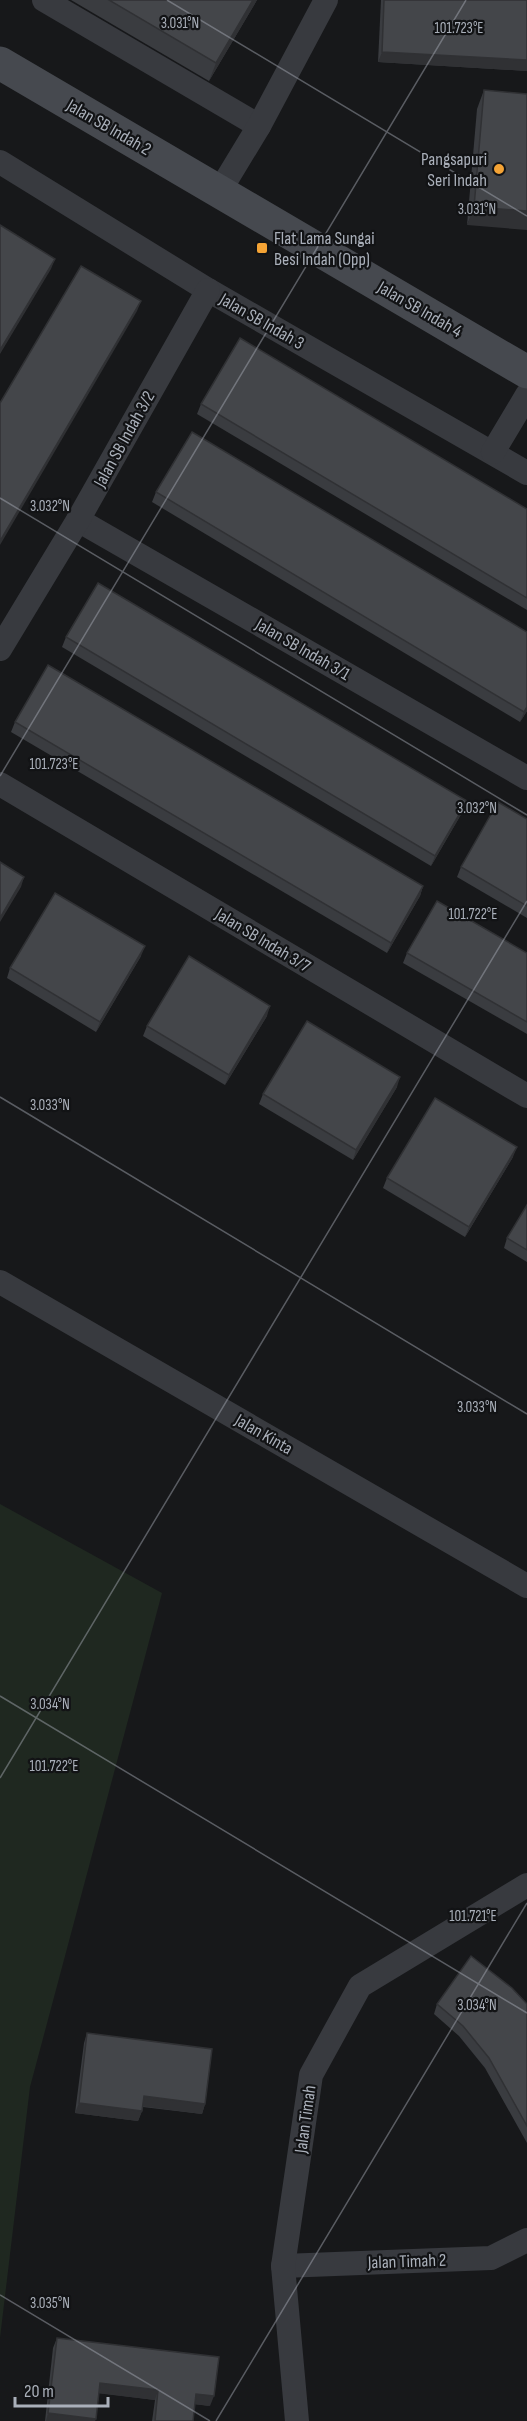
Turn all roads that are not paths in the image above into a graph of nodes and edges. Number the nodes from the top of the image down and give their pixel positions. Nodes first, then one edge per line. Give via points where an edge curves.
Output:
1 (44, 0) edge
2 (326, 0) edge
3 (0, 63) edge
4 (259, 126) junction
5 (0, 162) edge
6 (219, 192) junction
7 (208, 290) junction
8 (527, 372) edge
9 (527, 396) edge
10 (493, 452) junction
11 (527, 473) edge
12 (78, 520) junction
13 (0, 649) edge
14 (527, 778) edge
15 (0, 784) edge
16 (527, 1096) edge
17 (0, 1282) edge
18 (527, 1586) edge
19 (527, 1885) edge
20 (527, 2240) edge
21 (283, 2266) junction
22 (297, 2421) edge

1 - 4 street
2 - 4 street
3 - 6 street, Jalan SB Indah 2
4 - 6 street
5 - 7 street, Jalan SB Indah 3
6 - 8 street, Jalan SB Indah 4
7 - 10 street, Jalan SB Indah 3
7 - 12 street, Jalan SB Indah 3/2
9 - 10 street
10 - 11 street, Jalan SB Indah 3
12 - 13 street, Jalan SB Indah 3/2
12 - 14 street, Jalan SB Indah 3/1
15 - 16 street, Jalan SB Indah 3/7
17 - 18 street, Jalan Kinta
19 - 21 street, Jalan Timah via 360,1986 311,2075
20 - 21 street, Jalan Timah 2 via 491,2258
21 - 22 street, Jalan Timah

